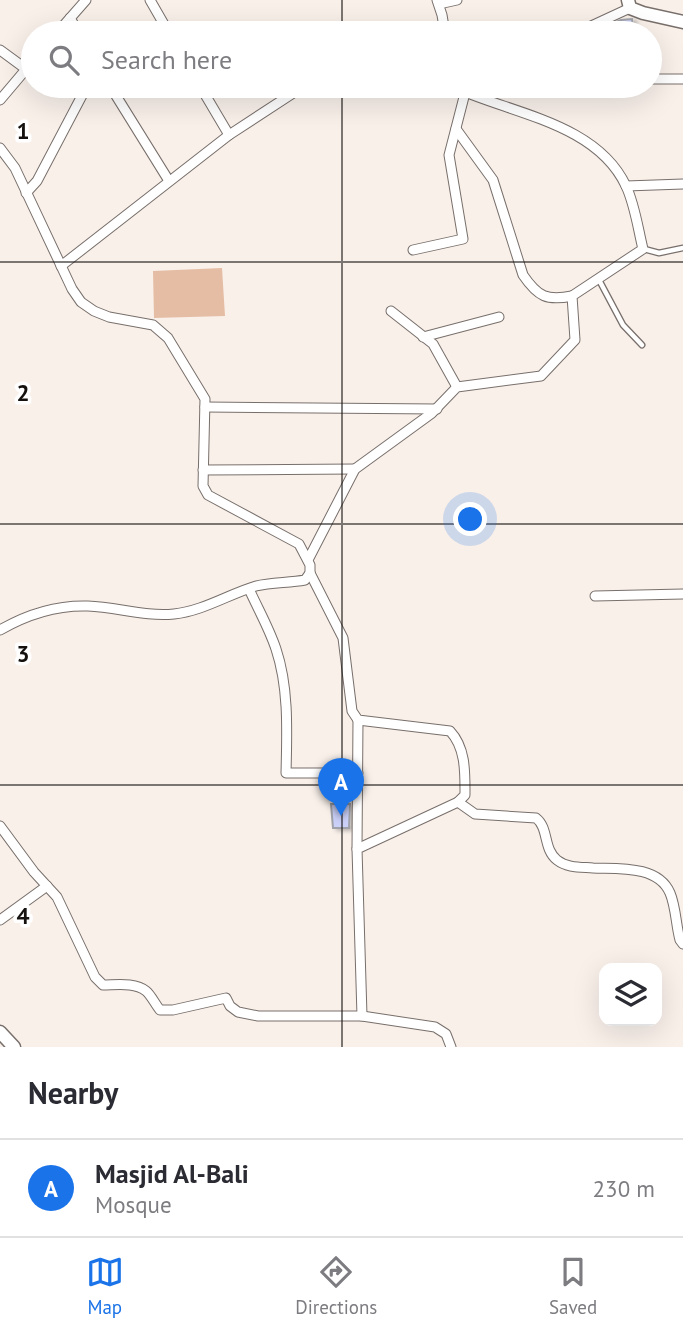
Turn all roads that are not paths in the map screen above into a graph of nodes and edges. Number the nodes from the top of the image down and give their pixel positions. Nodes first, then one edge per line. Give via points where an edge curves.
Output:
1 (86, 0) edge
2 (150, 0) edge
3 (457, 0) edge
4 (438, 2) edge
5 (629, 4) edge
6 (70, 18) junction
7 (67, 21) edge
8 (72, 21) edge
9 (162, 21) edge
10 (442, 21) edge
11 (598, 21) edge
12 (683, 22) edge
13 (0, 50) edge
14 (21, 65) edge
15 (21, 75) edge
16 (662, 79) edge
17 (683, 79) edge
18 (81, 98) edge
19 (117, 98) edge
20 (207, 98) edge
21 (286, 98) edge
22 (464, 98) edge
23 (480, 98) edge
24 (0, 100) edge
25 (456, 129) junction
26 (229, 135) junction
27 (0, 148) edge
28 (169, 181) junction
29 (683, 184) edge
30 (626, 187) junction
31 (26, 193) junction
32 (683, 248) edge
33 (643, 249) junction
34 (413, 250) dead end
35 (61, 266) junction
36 (598, 277) junction
37 (572, 296) junction
38 (391, 311) dead end
39 (499, 317) dead end
40 (424, 337) junction
41 (642, 345) dead end
42 (457, 387) junction
43 (205, 407) junction
44 (437, 408) junction
45 (355, 469) junction
46 (203, 470) junction
47 (308, 560) junction
48 (310, 573) junction
49 (249, 589) junction
50 (683, 594) edge
51 (595, 596) dead end
52 (0, 630) edge
53 (358, 720) junction
54 (358, 773) junction
55 (458, 802) junction
56 (0, 827) edge
57 (357, 849) junction
58 (47, 886) junction
59 (0, 920) edge
60 (683, 944) edge
61 (362, 1016) junction
62 (0, 1032) edge
63 (14, 1047) edge
64 (451, 1047) edge

1 - 6 street
2 - 9 street
3 - 4 street
4 - 10 street
5 - 11 street
5 - 12 main road via 643,13
6 - 7 street
6 - 8 street
13 - 14 street
15 - 24 street
16 - 17 street
18 - 31 street via 37,181
19 - 28 street
20 - 26 street
21 - 26 street
22 - 25 street
23 - 30 street via 581,138 607,158
25 - 34 street via 449,155 463,239
25 - 37 street via 493,180 523,275 531,287 547,298
26 - 28 street
27 - 31 street
28 - 35 street
29 - 30 street
30 - 33 street
31 - 35 street
32 - 33 lane via 659,253
33 - 36 street
35 - 43 street via 81,302 94,311 162,331 205,399
36 - 37 street
36 - 41 lane via 623,325
37 - 42 street via 575,340 541,376
38 - 40 street
39 - 40 street
40 - 42 street via 433,344
42 - 44 street
43 - 44 street
43 - 46 street
44 - 45 street
45 - 46 street
45 - 47 street
46 - 47 street via 208,495 299,544
47 - 48 street
48 - 49 street via 305,580
48 - 53 street via 343,638 352,711
49 - 52 street via 176,614 61,607
49 - 54 street via 276,648 283,681 286,773
50 - 51 street
53 - 54 street
53 - 55 street via 450,731 459,740 466,773 465,795
54 - 57 street
55 - 57 street
55 - 60 street via 475,814 536,818 543,823 550,852 567,865 630,870 662,879
56 - 58 street
57 - 61 street
58 - 59 street
58 - 61 street via 57,897 95,977 103,985 136,985 160,1010 226,998 238,1012 258,1016
61 - 64 street via 435,1027 446,1034
62 - 63 main road

